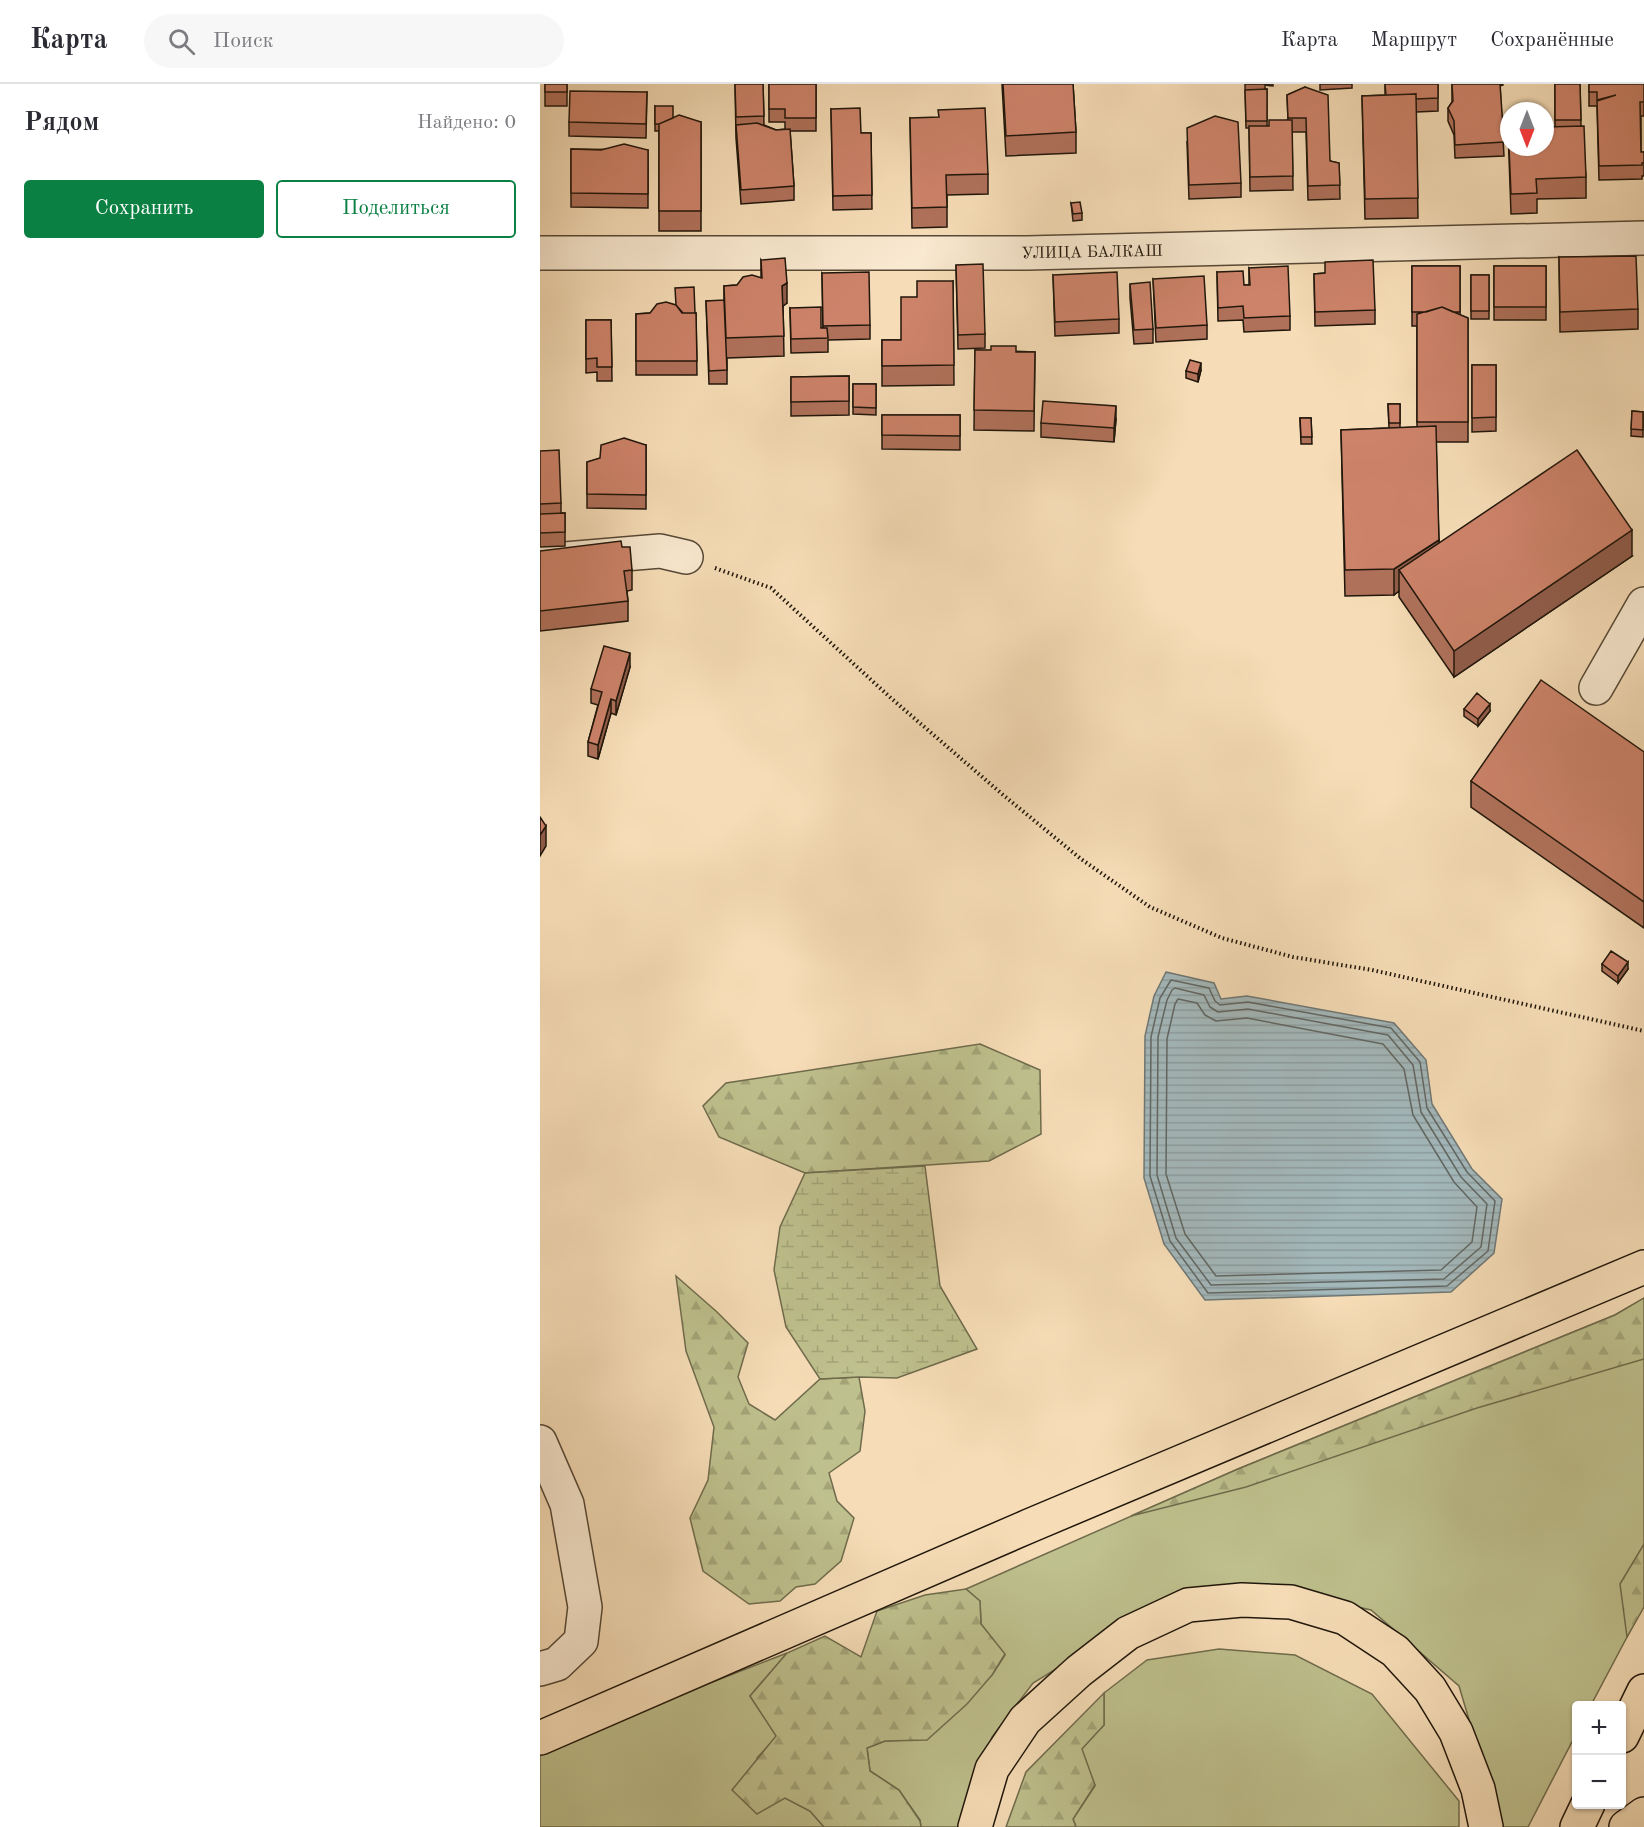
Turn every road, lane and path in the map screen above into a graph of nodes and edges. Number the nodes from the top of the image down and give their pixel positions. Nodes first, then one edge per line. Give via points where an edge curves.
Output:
1 (1644, 238) edge
2 (540, 253) edge
3 (686, 557) joint
4 (540, 561) edge
5 (1644, 604) edge
6 (1596, 688) dead end
7 (1644, 1030) edge
8 (1644, 1268) edge
9 (540, 1442) edge
10 (540, 1669) edge
11 (1644, 1691) edge
12 (1626, 1728) edge
13 (540, 1738) edge
14 (1586, 1809) edge
15 (1644, 1815) edge
16 (975, 1827) edge
17 (1486, 1827) edge
18 (1577, 1827) edge
19 (1626, 1827) edge

1 - 2 street, УЛИЦА БАЛКАШ via 1027,253
3 - 4 street via 660,551
3 - 7 path via 771,588 1002,794 1081,859 1150,907 1222,938 1293,957 1372,970
5 - 6 street
8 - 13 main road via 1029,1526
9 - 10 street via 567,1504 585,1607 581,1641 557,1664
11 - 12 main road
14 - 18 main road
15 - 19 main road
16 - 17 main road via 992,1769 1025,1720 1079,1671 1128,1633 1188,1605 1242,1600 1292,1602 1345,1618 1395,1651 1430,1689 1456,1732 1478,1789

